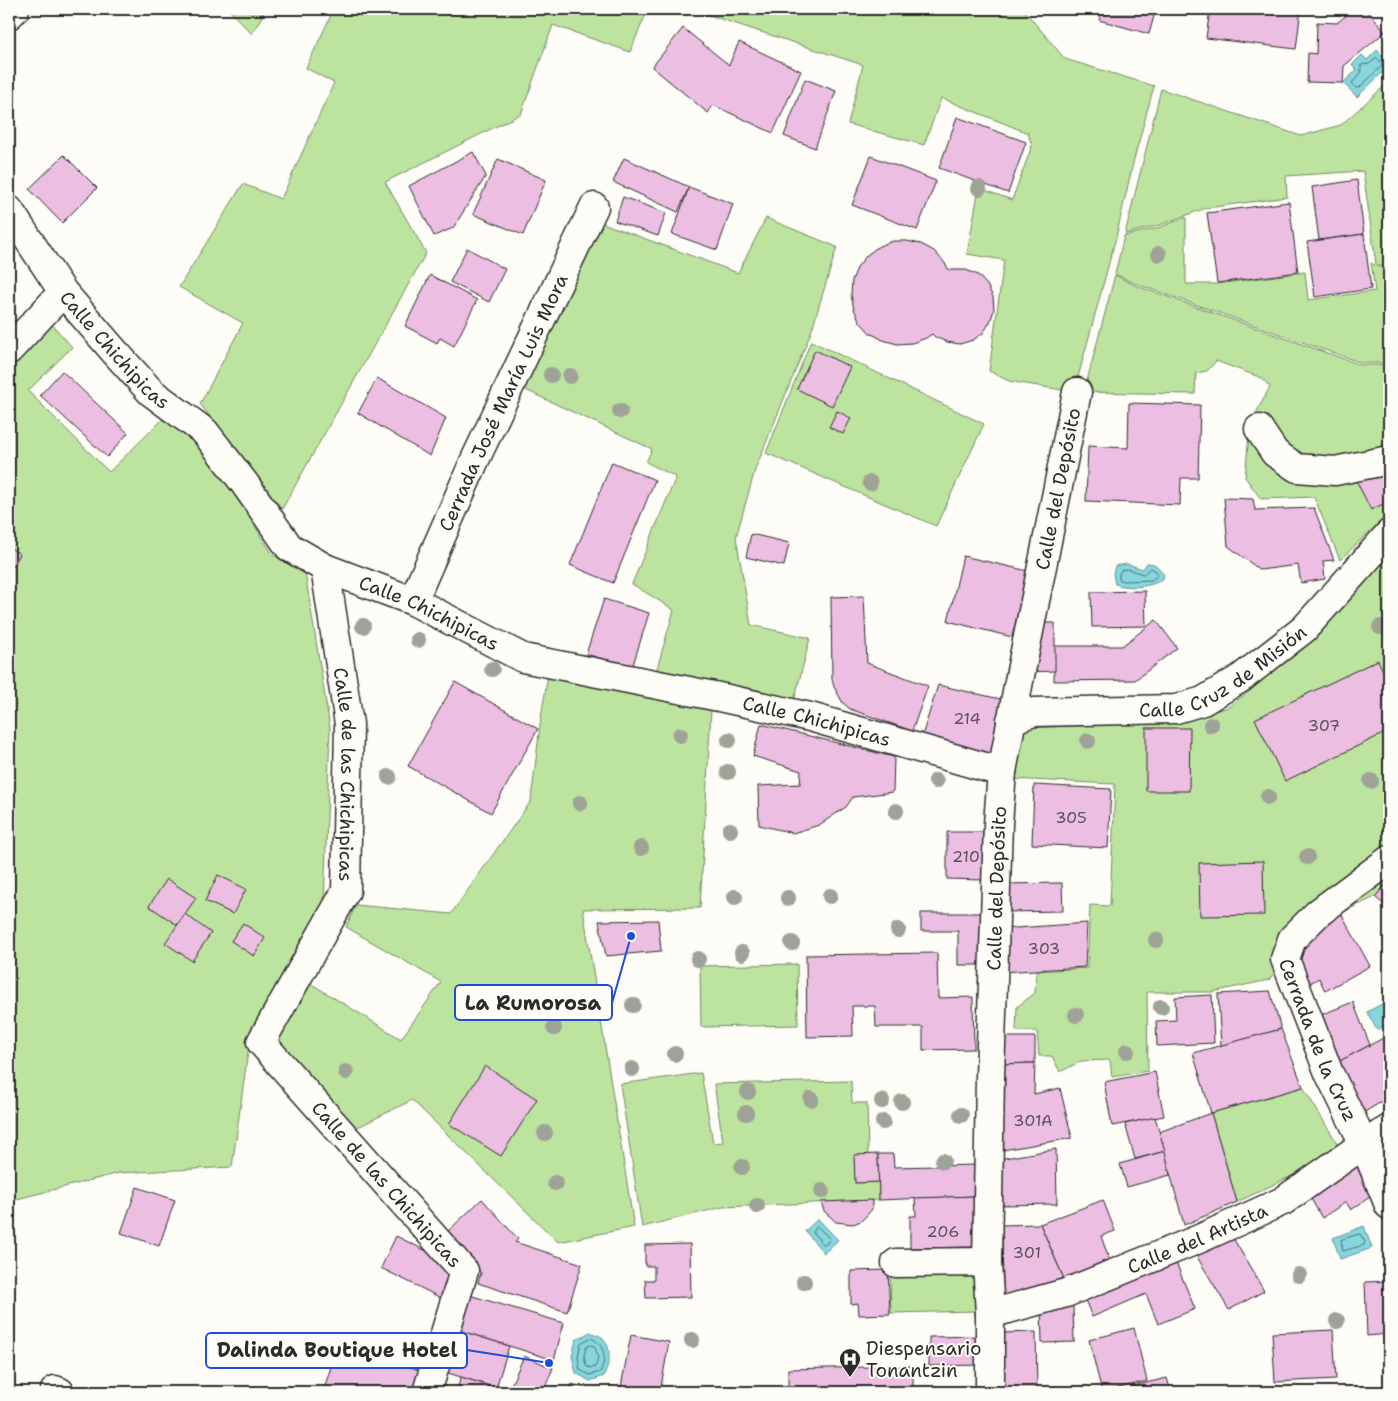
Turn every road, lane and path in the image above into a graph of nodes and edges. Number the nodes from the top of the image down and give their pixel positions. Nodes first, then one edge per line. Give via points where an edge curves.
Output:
1 (15, 9) edge
2 (9, 15) edge
3 (594, 207) dead end
4 (9, 210) edge
5 (63, 292) junction
6 (9, 350) edge
7 (1077, 392) dead end
8 (1259, 429) dead end
9 (1389, 460) edge
10 (1389, 534) edge
11 (325, 568) junction
12 (413, 601) junction
13 (1012, 720) junction
14 (1002, 772) junction
15 (1389, 860) edge
16 (1389, 1130) edge
17 (1364, 1144) junction
18 (1389, 1205) edge
19 (987, 1262) junction
20 (896, 1263) dead end
21 (990, 1314) junction
22 (427, 1392) edge
23 (990, 1392) edge

1 - 2 street
3 - 12 street, Cerrada José María Luis Mora via 474,462
4 - 5 street, Calle Chichipicas
5 - 6 street
5 - 11 street, Calle Chichipicas via 151,392 205,432 289,547
7 - 13 street, Calle del Depósito
8 - 9 street via 1275,453 1297,468 1335,471
10 - 13 street, Calle Cruz de Misión via 1304,629 1241,678 1203,701 1176,709 1033,712
11 - 12 street, Calle Chichipicas
11 - 22 street, Calle de las Chichipicas via 349,724 346,891 261,1042 464,1271
12 - 14 street, Calle Chichipicas via 523,658 810,717
13 - 14 street, Calle del Depósito
14 - 19 street, Calle del Depósito via 995,900
15 - 17 street, Cerrada de la Cruz via 1318,913 1292,939 1285,959 1330,1073
16 - 17 street, Calle del Artista
17 - 18 street, Cerrada de la Cruz
17 - 21 street, Calle del Artista via 1283,1200 1208,1235 1066,1293
19 - 20 street
19 - 21 street, Calle del Depósito
21 - 23 street, Calle del Depósito

